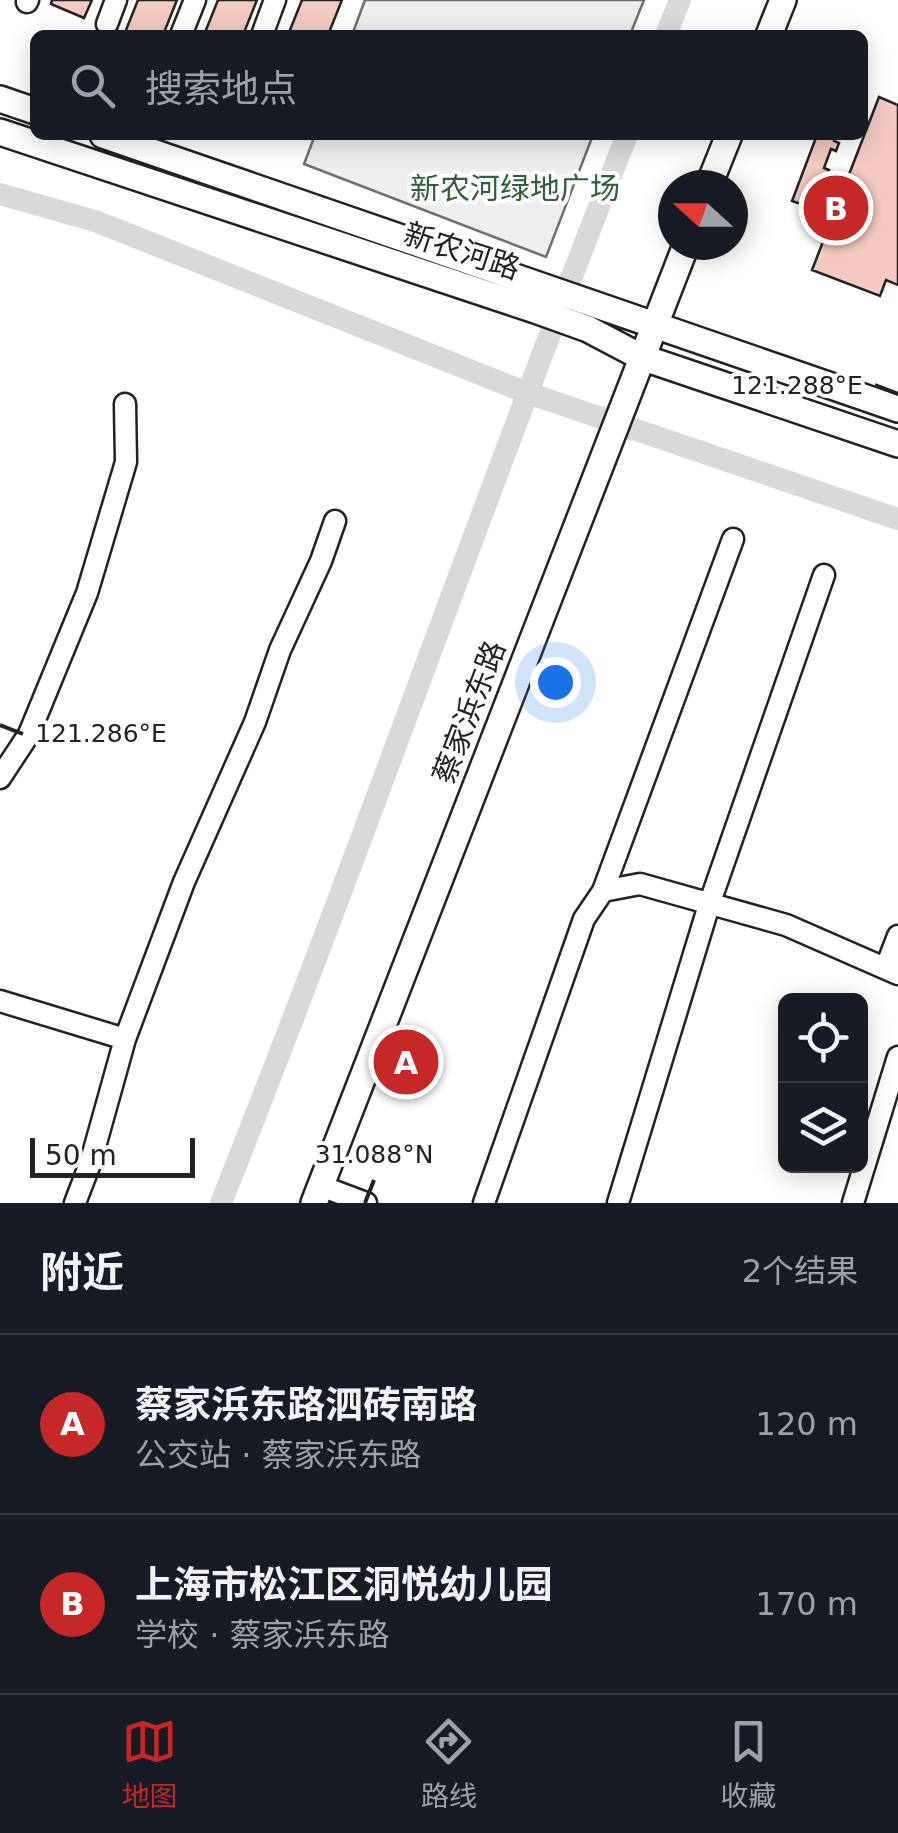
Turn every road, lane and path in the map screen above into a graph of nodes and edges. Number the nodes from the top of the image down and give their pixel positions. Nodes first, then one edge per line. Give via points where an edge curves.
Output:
1 (116, 0) edge
2 (195, 0) edge
3 (275, 0) edge
4 (783, 0) edge
5 (107, 24) dead end
6 (182, 30) edge
7 (264, 30) edge
8 (771, 30) edge
9 (0, 100) edge
10 (30, 110) edge
11 (0, 132) edge
12 (116, 140) edge
13 (727, 140) edge
14 (716, 170) edge
15 (680, 260) edge
16 (539, 298) junction
17 (594, 318) junction
18 (654, 326) junction
19 (642, 357) junction
20 (124, 404) dead end
21 (898, 409) edge
22 (898, 444) edge
23 (335, 520) dead end
24 (733, 539) dead end
25 (824, 575) dead end
26 (0, 778) edge
27 (603, 892) junction
28 (709, 904) junction
29 (898, 936) edge
30 (892, 971) edge
31 (0, 1001) edge
32 (125, 1039) junction
33 (898, 1056) edge
34 (317, 1194) edge
35 (75, 1203) edge
36 (366, 1203) edge
37 (484, 1203) edge
38 (618, 1203) edge
39 (853, 1203) edge

1 - 5 street
2 - 6 street
3 - 7 street
4 - 8 street
9 - 10 street
11 - 16 street, 新农河路
12 - 16 street, 新农河路
13 - 14 street
15 - 18 street, 蔡家浜东路
16 - 17 street, 新农河路
17 - 18 street, 新农河路
17 - 19 street, 新农河路
18 - 19 street, 蔡家浜东路
18 - 21 street, 新农河路
19 - 22 street, 新农河路
19 - 34 street, 蔡家浜东路
20 - 26 street via 126,462 87,592 29,734
23 - 32 street
24 - 27 street
25 - 28 street
27 - 28 street via 640,884
27 - 37 street via 584,919
28 - 30 street via 786,925
28 - 38 street
29 - 30 street
31 - 32 street
32 - 35 street
33 - 39 street
34 - 36 street

